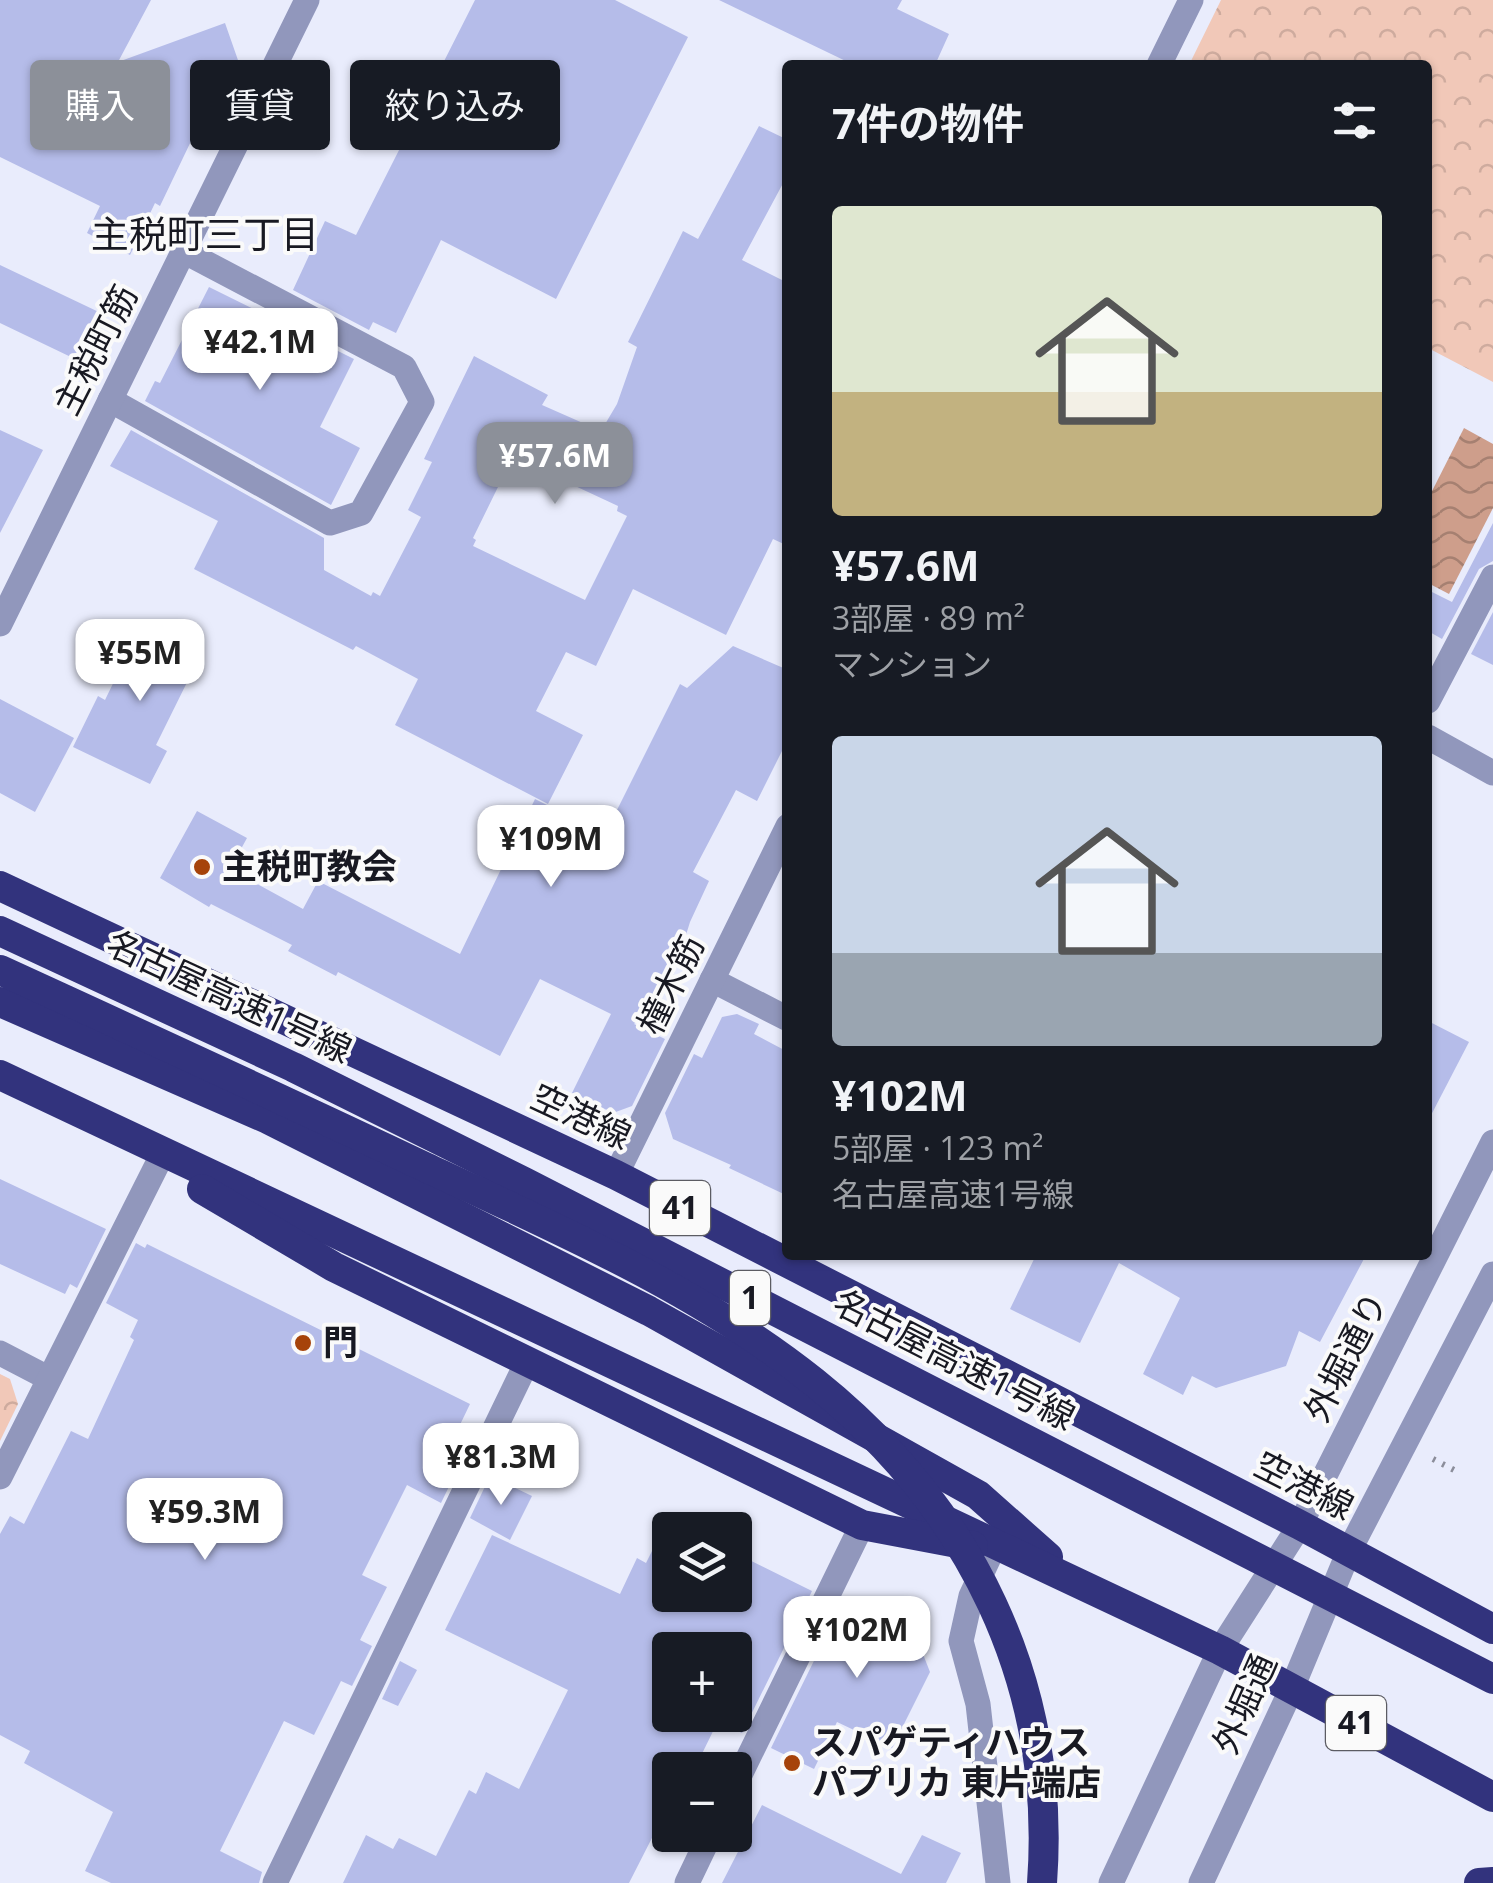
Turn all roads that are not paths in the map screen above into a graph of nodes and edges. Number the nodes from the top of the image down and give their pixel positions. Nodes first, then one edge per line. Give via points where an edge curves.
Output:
1 (307, 0) edge
2 (1191, 0) edge
3 (1161, 60) edge
4 (184, 252) junction
5 (110, 400) junction
6 (1493, 577) edge
7 (0, 624) edge
8 (1432, 693) edge
9 (1432, 739) edge
10 (1493, 773) edge
11 (782, 838) edge
12 (0, 886) edge
13 (0, 930) edge
14 (0, 970) edge
15 (712, 980) junction
16 (0, 1002) edge
17 (782, 1016) edge
18 (1, 1076) edge
19 (1493, 1142) edge
20 (158, 1164) junction
21 (616, 1175) junction
22 (782, 1260) edge
23 (782, 1260) edge
24 (1493, 1274) edge
25 (0, 1352) edge
26 (528, 1360) junction
27 (48, 1378) junction
28 (0, 1478) edge
29 (862, 1525) junction
30 (1300, 1525) junction
31 (1004, 1551) junction
32 (1349, 1551) junction
33 (1076, 1583) junction
34 (1493, 1629) edge
35 (1220, 1650) junction
36 (1493, 1679) edge
37 (1292, 1688) junction
38 (751, 1752) edge
39 (1493, 1797) edge
40 (702, 1852) edge
41 (1493, 1870) edge
42 (1493, 1882) edge
43 (275, 1883) edge
44 (687, 1883) edge
45 (998, 1883) edge
46 (1042, 1883) edge
47 (1110, 1883) edge
48 (1201, 1883) edge
49 (1482, 1883) edge

1 - 4 street, 主税町筋
2 - 3 street
4 - 5 street, 主税町筋
4 - 5 street via 404,367 422,402 361,513 330,523
5 - 7 street, 主税町筋
6 - 8 street
9 - 10 street
11 - 15 street, 橦木筋
12 - 21 highway, 空港線 / 41
13 - 36 highway, 名古屋高速1号線 / 1, bridge via 506,1173
14 - 46 highway, 名古屋高速1号線 / 1, bridge via 512,1207 671,1288 815,1382 905,1469 954,1533 993,1602 1033,1723 1044,1825
15 - 17 street
15 - 21 street, 橦木筋
16 - 33 highway via 268,1120 649,1311 978,1495
18 - 20 highway, 41
18 - 31 highway, 41
19 - 30 street, 外堀通り
20 - 26 highway, 41 via 334,1267
20 - 27 street
21 - 22 highway, 空港線 / 41
23 - 30 highway, 空港線 / 41
24 - 32 street
25 - 27 street
26 - 29 highway, 41
26 - 43 street
27 - 28 street
29 - 31 highway, 41
29 - 38 street
30 - 32 highway, 空港線 / 41
30 - 35 street, 外堀通り
31 - 33 highway, 41
31 - 45 street via 971,1596 961,1641 978,1704
32 - 34 highway, 空港線 / 41
32 - 37 street, 外堀通
33 - 35 highway, 41
35 - 37 highway, 41
35 - 47 street, 外堀通
37 - 39 highway, 41
37 - 48 street, 外堀通
40 - 44 street
41 - 49 street
42 - 49 highway, bridge

